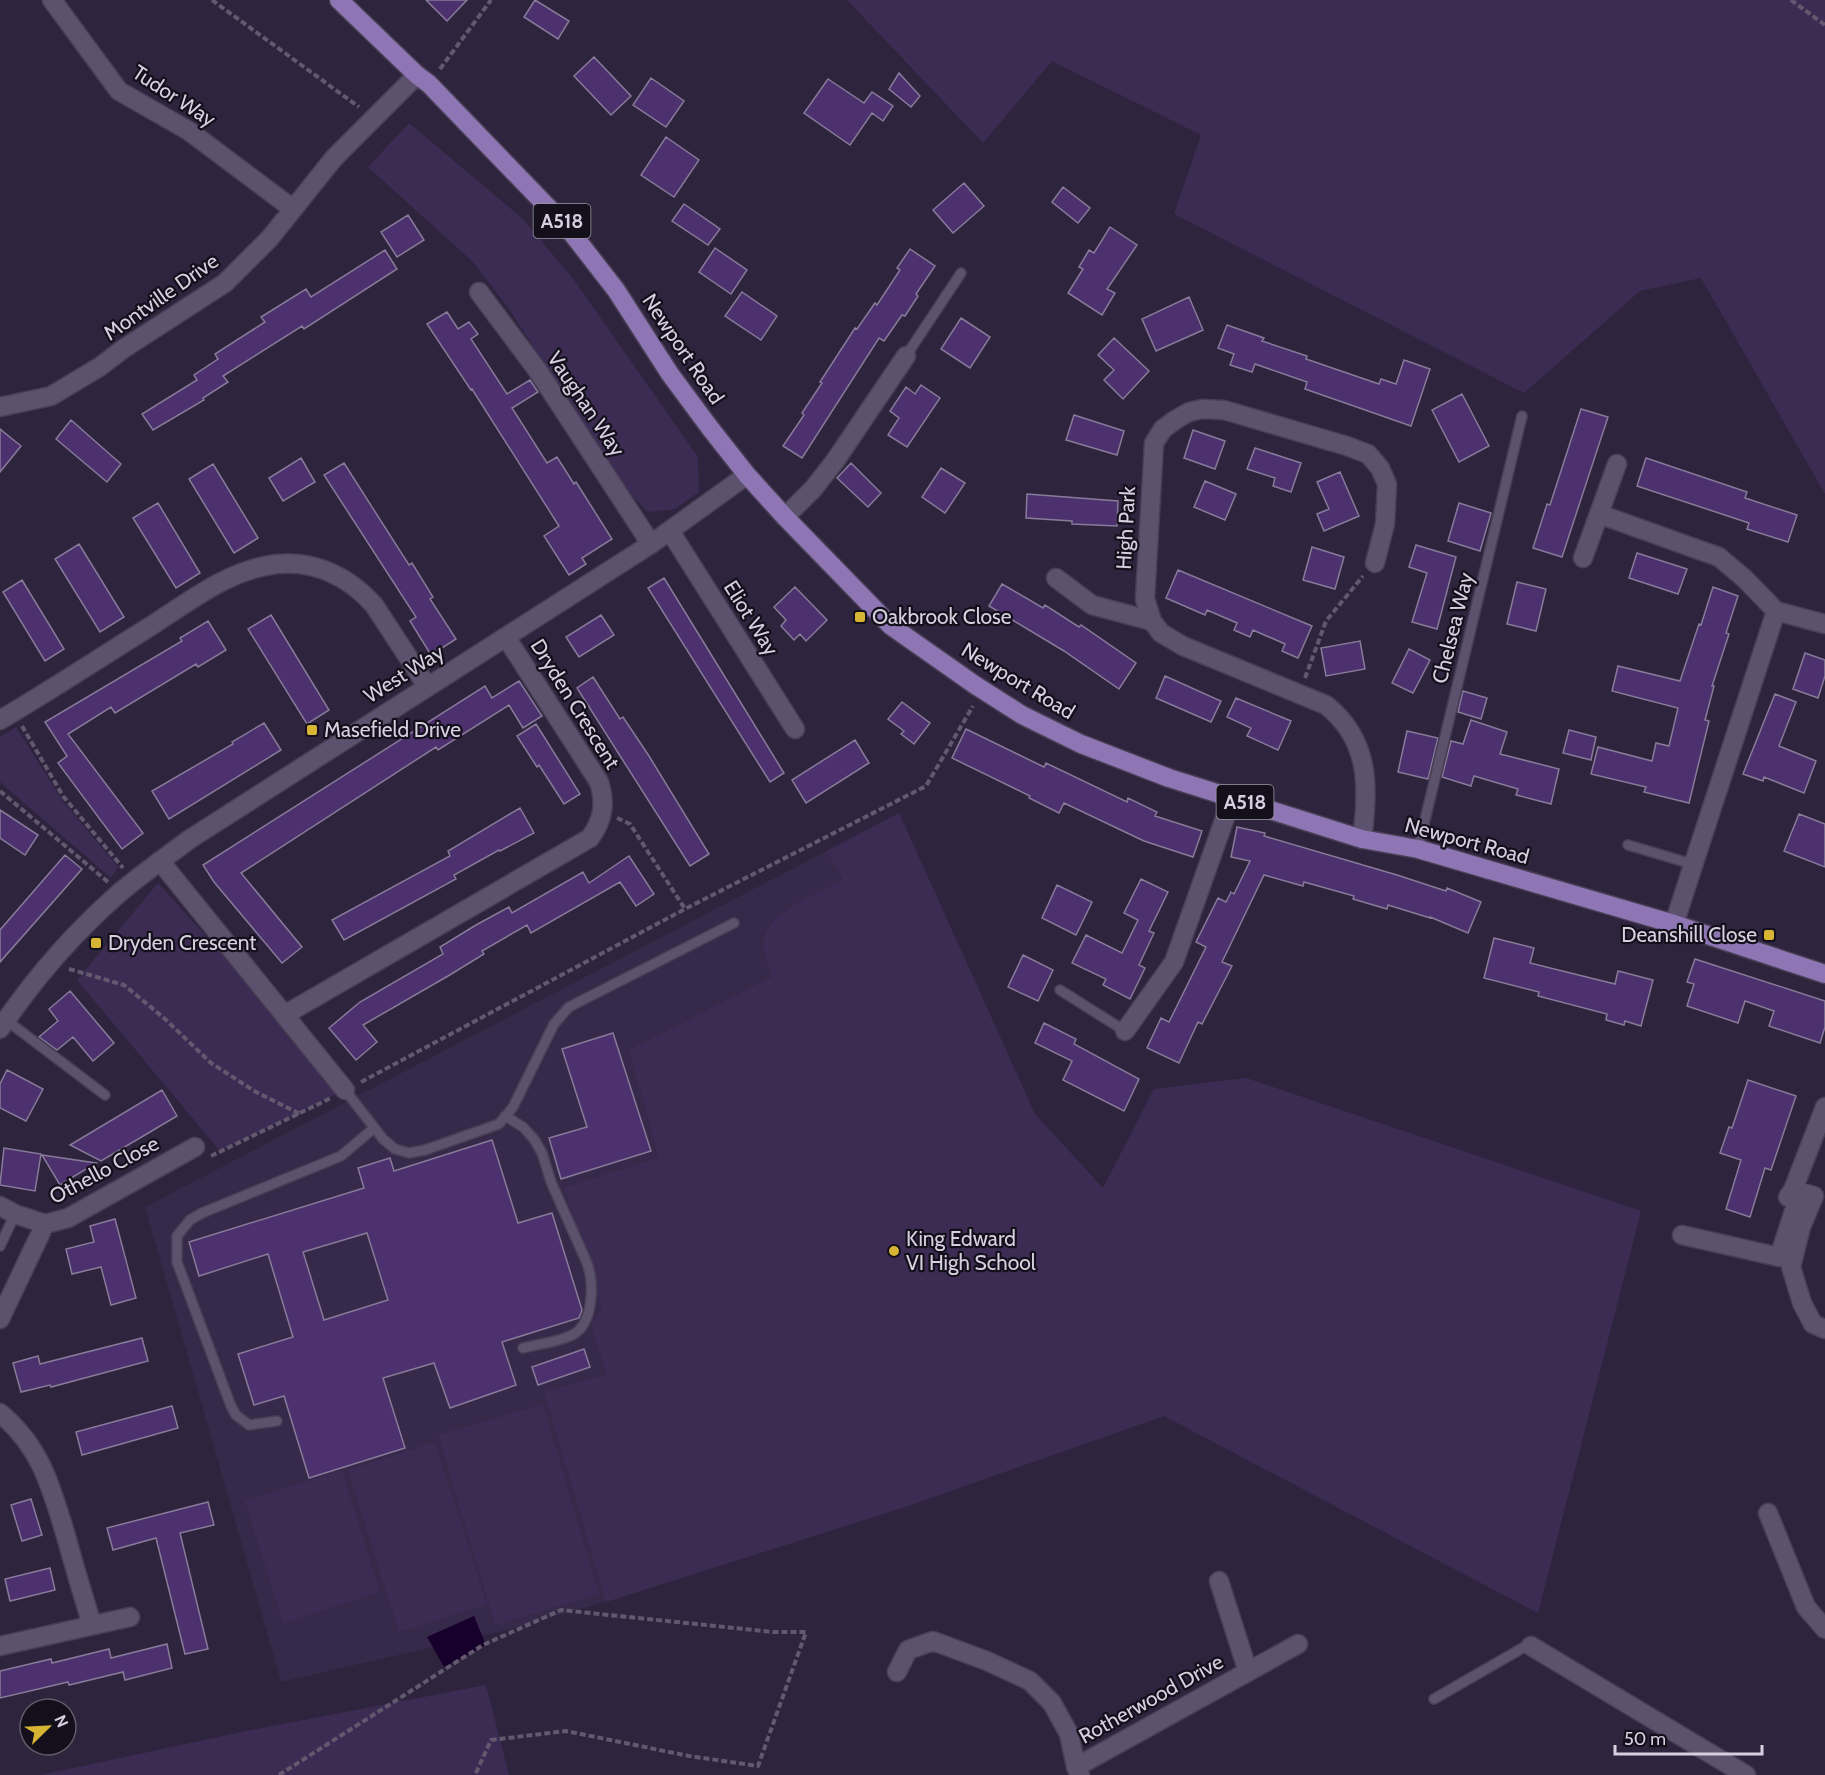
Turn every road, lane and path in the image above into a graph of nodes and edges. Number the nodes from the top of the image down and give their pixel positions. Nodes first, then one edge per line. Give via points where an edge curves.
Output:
1 (52, 0) edge
2 (212, 0) edge
3 (339, 0) edge
4 (491, 0) edge
5 (1791, 0) edge
6 (1825, 25) edge
7 (423, 80) junction
8 (374, 118) junction
9 (292, 209) junction
10 (962, 273) dead end
11 (479, 292) dead end
12 (906, 356) joint
13 (0, 407) edge
14 (1522, 416) dead end
15 (1617, 464) dead end
16 (747, 475) junction
17 (1599, 514) junction
18 (785, 517) junction
19 (670, 531) junction
20 (651, 544) junction
21 (1583, 558) dead end
22 (1375, 563) joint
23 (1056, 578) dead end
24 (1776, 611) junction
25 (1152, 621) junction
26 (1825, 624) edge
27 (506, 637) junction
28 (427, 686) junction
29 (975, 702) dead end
30 (1326, 705) junction
31 (7, 716) edge
32 (795, 729) dead end
33 (0, 791) edge
34 (1232, 798) junction
35 (603, 813) junction
36 (1362, 839) junction
37 (1628, 845) dead end
38 (1418, 849) junction
39 (160, 861) junction
40 (1692, 864) junction
41 (135, 881) junction
42 (118, 893) junction
43 (685, 909) junction
44 (734, 923) dead end
45 (1674, 924) junction
46 (50, 963) junction
47 (1825, 974) edge
48 (1060, 990) dead end
49 (286, 1014) junction
50 (3, 1024) edge
51 (1125, 1031) joint
52 (345, 1090) junction
53 (105, 1095) dead end
54 (1825, 1107) edge
55 (302, 1113) junction
56 (506, 1116) junction
57 (374, 1128) junction
58 (195, 1147) dead end
59 (220, 1152) dead end
60 (1791, 1194) junction
61 (7, 1210) edge
62 (45, 1224) junction
63 (1682, 1235) dead end
64 (0, 1246) edge
65 (0, 1319) edge
66 (1825, 1329) edge
67 (523, 1348) dead end
68 (0, 1413) edge
69 (277, 1421) dead end
70 (1768, 1513) dead end
71 (1219, 1581) dead end
72 (130, 1617) dead end
73 (92, 1625) junction
74 (1825, 1629) edge
75 (1298, 1644) dead end
76 (0, 1646) edge
77 (1531, 1646) joint
78 (897, 1672) dead end
79 (1248, 1672) junction
80 (1434, 1699) dead end
81 (1078, 1771) edge
82 (279, 1775) edge
83 (475, 1775) edge
84 (1746, 1775) edge

1 - 9 street, Tudor Way via 119,91 189,131
2 - 8 path
3 - 7 highway, Newport Road / A518
4 - 7 path
5 - 6 path
7 - 8 street, Montville Drive
7 - 16 highway, Newport Road / A518 via 567,227
8 - 9 street, Montville Drive
9 - 13 street, Montville Drive via 270,238 225,283 51,396
10 - 12 lane
11 - 20 street, Vaughan Way via 538,371
12 - 18 street via 835,462
14 - 38 lane, Chelsea Way
15 - 17 street
16 - 18 highway, Newport Road / A518
16 - 19 street, West Way
17 - 21 street
17 - 24 street via 1719,557
18 - 34 highway, Newport Road / A518 via 891,626 1022,715 1092,748
19 - 20 street, West Way
19 - 32 street, Eliot Way
20 - 27 street, West Way
22 - 25 street, High Park via 1385,524 1387,484 1368,454 1224,410 1189,412 1164,429 1154,443 1145,599
22 - 30 path via 1326,621 1305,678
23 - 25 street via 1092,605
24 - 26 street
24 - 40 street
25 - 30 street via 1161,633 1184,646
27 - 28 street, West Way
27 - 35 street, Dryden Crescent via 599,782
28 - 31 street via 364,594 334,573 297,564 278,564 257,567 215,585
28 - 39 street, West Way
29 - 43 path via 926,786
30 - 36 street via 1351,729 1361,755 1366,806
31 - 41 path via 63,796
33 - 42 path
34 - 36 highway, Newport Road / A518
34 - 51 street via 1174,962
35 - 43 path via 630,824
35 - 49 street via 590,838
36 - 38 highway, Newport Road / A518
37 - 40 lane
38 - 45 highway, Newport Road / A518
39 - 41 street, West Way
39 - 49 street
40 - 45 street
41 - 42 street, West Way
42 - 46 street, West Way
43 - 52 path
44 - 56 lane via 569,1007 542,1044
45 - 47 highway, Newport Road / A518
46 - 50 street, West Way
46 - 55 path via 124,985 211,1063 256,1092
48 - 51 lane
49 - 52 street
50 - 53 lane
52 - 55 path
52 - 57 lane
54 - 60 street
55 - 59 path
56 - 57 lane via 499,1124 409,1153 395,1149
56 - 67 lane via 523,1127 542,1153 550,1182 591,1274 589,1307 582,1328 573,1335
57 - 69 lane via 341,1156 202,1213 189,1220 177,1236 177,1262 231,1406 249,1425
58 - 62 street, Othello Close via 68,1218
60 - 63 street via 1797,1202 1779,1257
60 - 66 street via 1814,1196 1791,1268 1813,1324
61 - 62 street, Othello Close
61 - 64 lane
62 - 65 street
68 - 73 street via 34,1450 49,1479
70 - 74 street via 1806,1607
71 - 79 street, Rotherwood Drive
72 - 73 street
73 - 76 street
75 - 79 street, Rotherwood Drive
77 - 80 lane
77 - 84 street
78 - 81 street, Rotherwood Drive via 908,1650 933,1641 1030,1681 1052,1703 1069,1734
79 - 81 street, Rotherwood Drive
82 - 83 path via 483,1645 561,1610 772,1632 806,1632 758,1766 566,1731 491,1740

